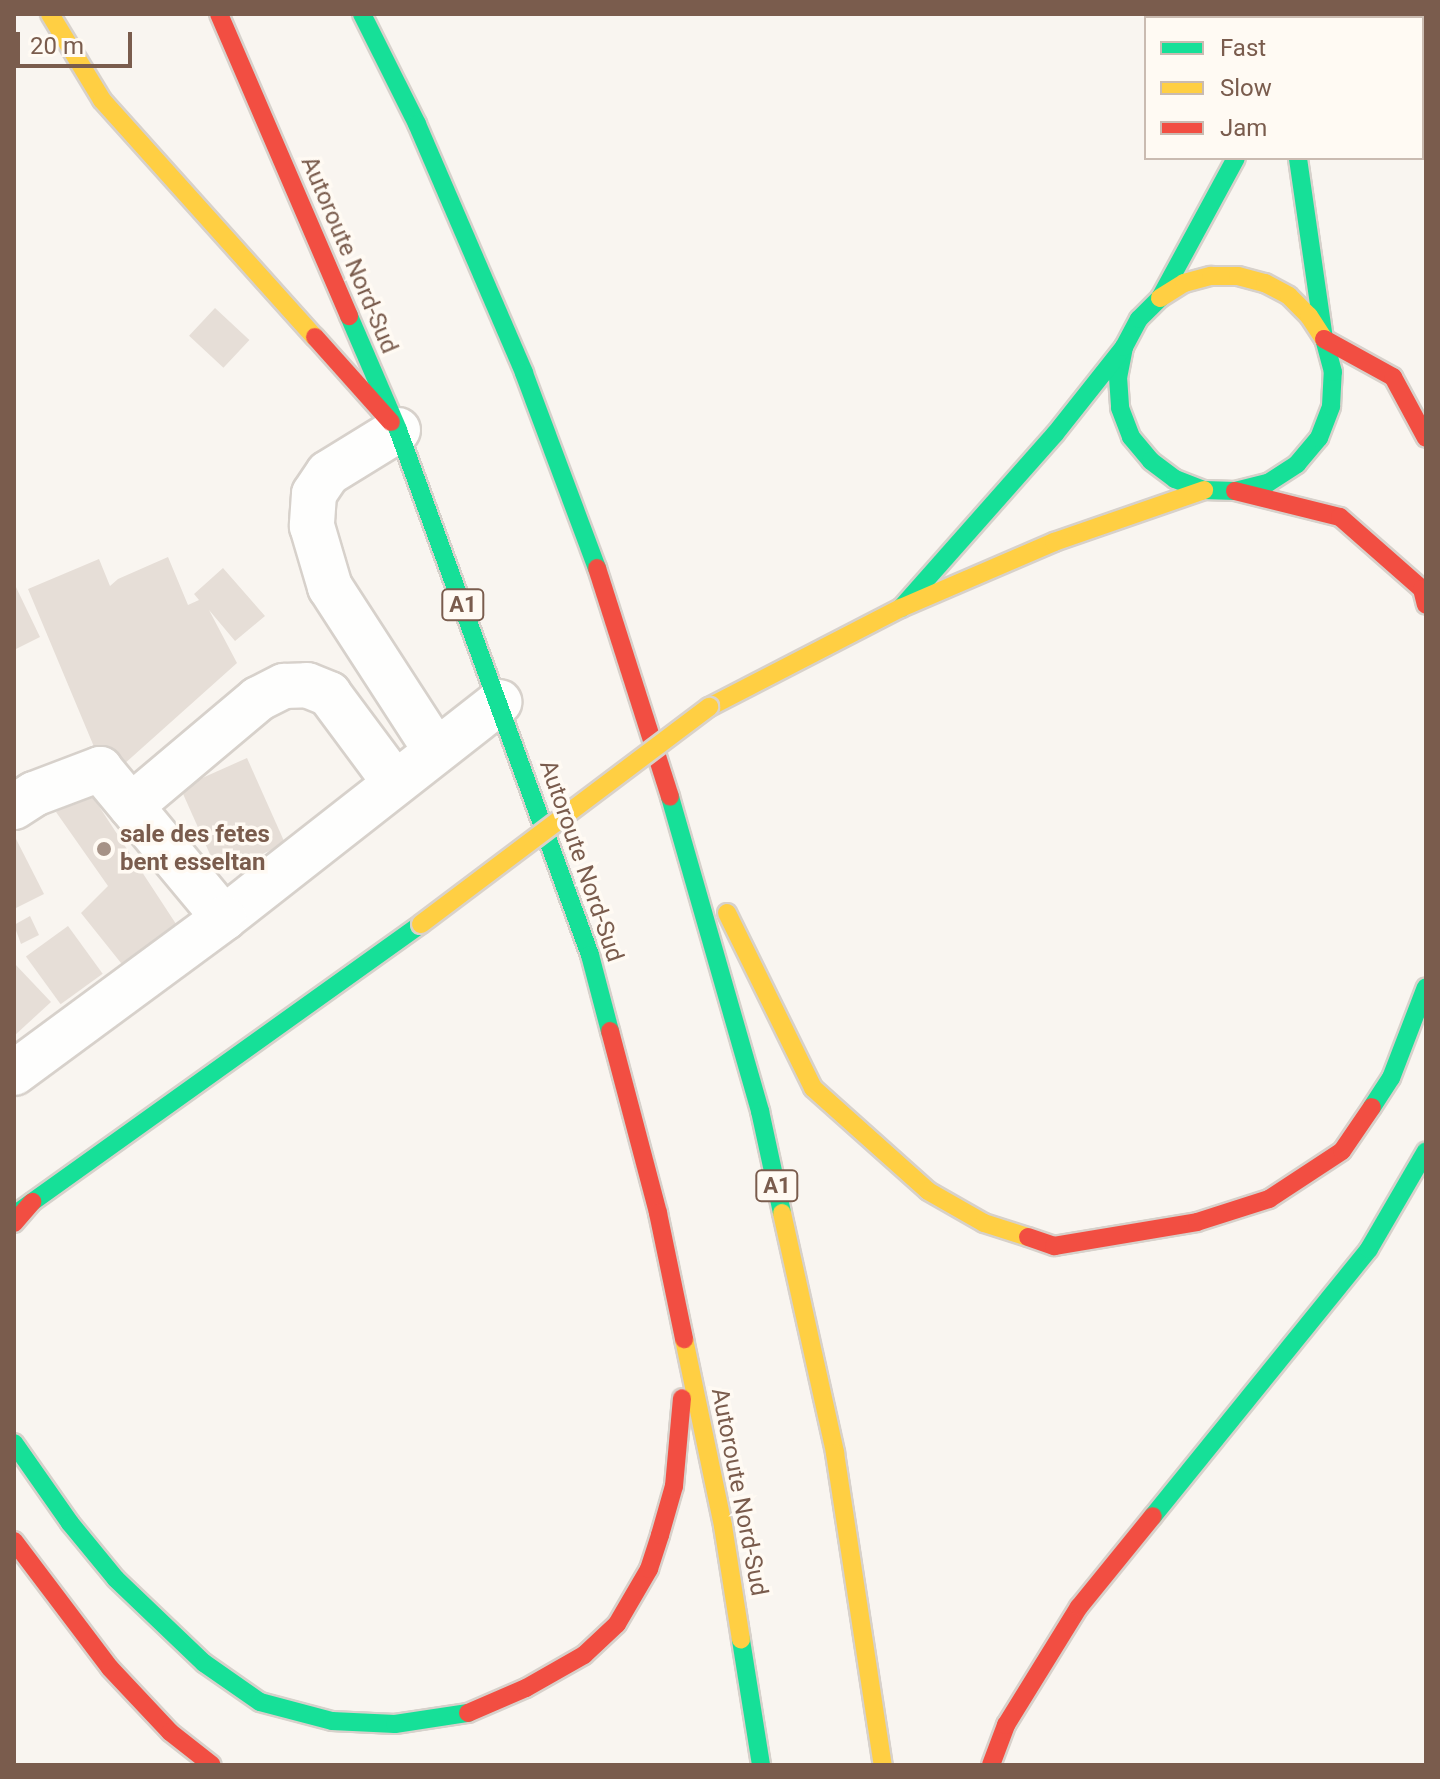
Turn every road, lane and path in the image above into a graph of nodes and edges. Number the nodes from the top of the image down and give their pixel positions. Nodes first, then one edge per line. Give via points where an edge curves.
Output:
1 (50, 14) edge
2 (219, 14) edge
3 (362, 14) edge
4 (1235, 160) edge
5 (1298, 160) edge
6 (1160, 298) junction
7 (1324, 339) junction
8 (1124, 347) junction
9 (398, 430) junction
10 (1426, 438) edge
11 (1204, 490) junction
12 (1235, 491) junction
13 (1426, 605) edge
14 (901, 608) junction
15 (616, 620) junction
16 (499, 702) junction
17 (436, 751) junction
18 (395, 783) junction
19 (131, 806) junction
20 (14, 807) edge
21 (701, 835) dead end
22 (721, 894) dead end
23 (224, 918) junction
24 (1426, 987) edge
25 (14, 1073) edge
26 (1426, 1151) edge
27 (32, 1202) junction
28 (658, 1213) junction
29 (14, 1215) edge
30 (14, 1223) edge
31 (14, 1443) edge
32 (14, 1541) edge
33 (212, 1765) edge
34 (761, 1765) edge
35 (883, 1765) edge
36 (991, 1765) edge

1 - 9 main road via 102,100
2 - 9 main road, Autoroute Nord-Sud / A1
3 - 15 main road, A1 via 417,124 524,373
4 - 6 main road
5 - 7 main road
6 - 7 main road via 1184,283 1238,276 1289,296
6 - 8 main road via 1139,319
7 - 10 main road via 1393,377
7 - 12 main road via 1333,372 1331,406 1319,438 1297,464 1268,483
8 - 11 main road via 1118,377 1120,408 1131,437 1175,479
8 - 14 main road via 1055,434
9 - 16 main road, Autoroute Nord-Sud / A1
9 - 17 street via 328,473 314,494 312,526 330,587
11 - 12 main road
11 - 14 main road via 1054,542
12 - 13 main road via 1340,517 1422,589
14 - 27 main road, bridge via 709,707 421,924
15 - 21 main road
15 - 35 main road, A1 via 760,1111 835,1453
16 - 17 street
16 - 28 main road, Autoroute Nord-Sud / A1 via 590,955
17 - 18 street
18 - 19 street via 329,694 307,685 284,686 258,699
18 - 23 street
19 - 20 street via 100,769
19 - 23 street
22 - 24 main road via 813,1088 928,1191 984,1223 1054,1246 1197,1222 1269,1199 1342,1151 1391,1078
23 - 25 street
26 - 36 main road via 1369,1249 1079,1607 1006,1725
27 - 29 main road
27 - 30 main road
28 - 31 main road via 684,1407 674,1486 649,1569 617,1624 584,1655 463,1715 395,1724 332,1721 260,1702 204,1663 116,1579
28 - 34 main road, Autoroute Nord-Sud / A1 via 723,1526
32 - 33 main road via 110,1668 170,1732

